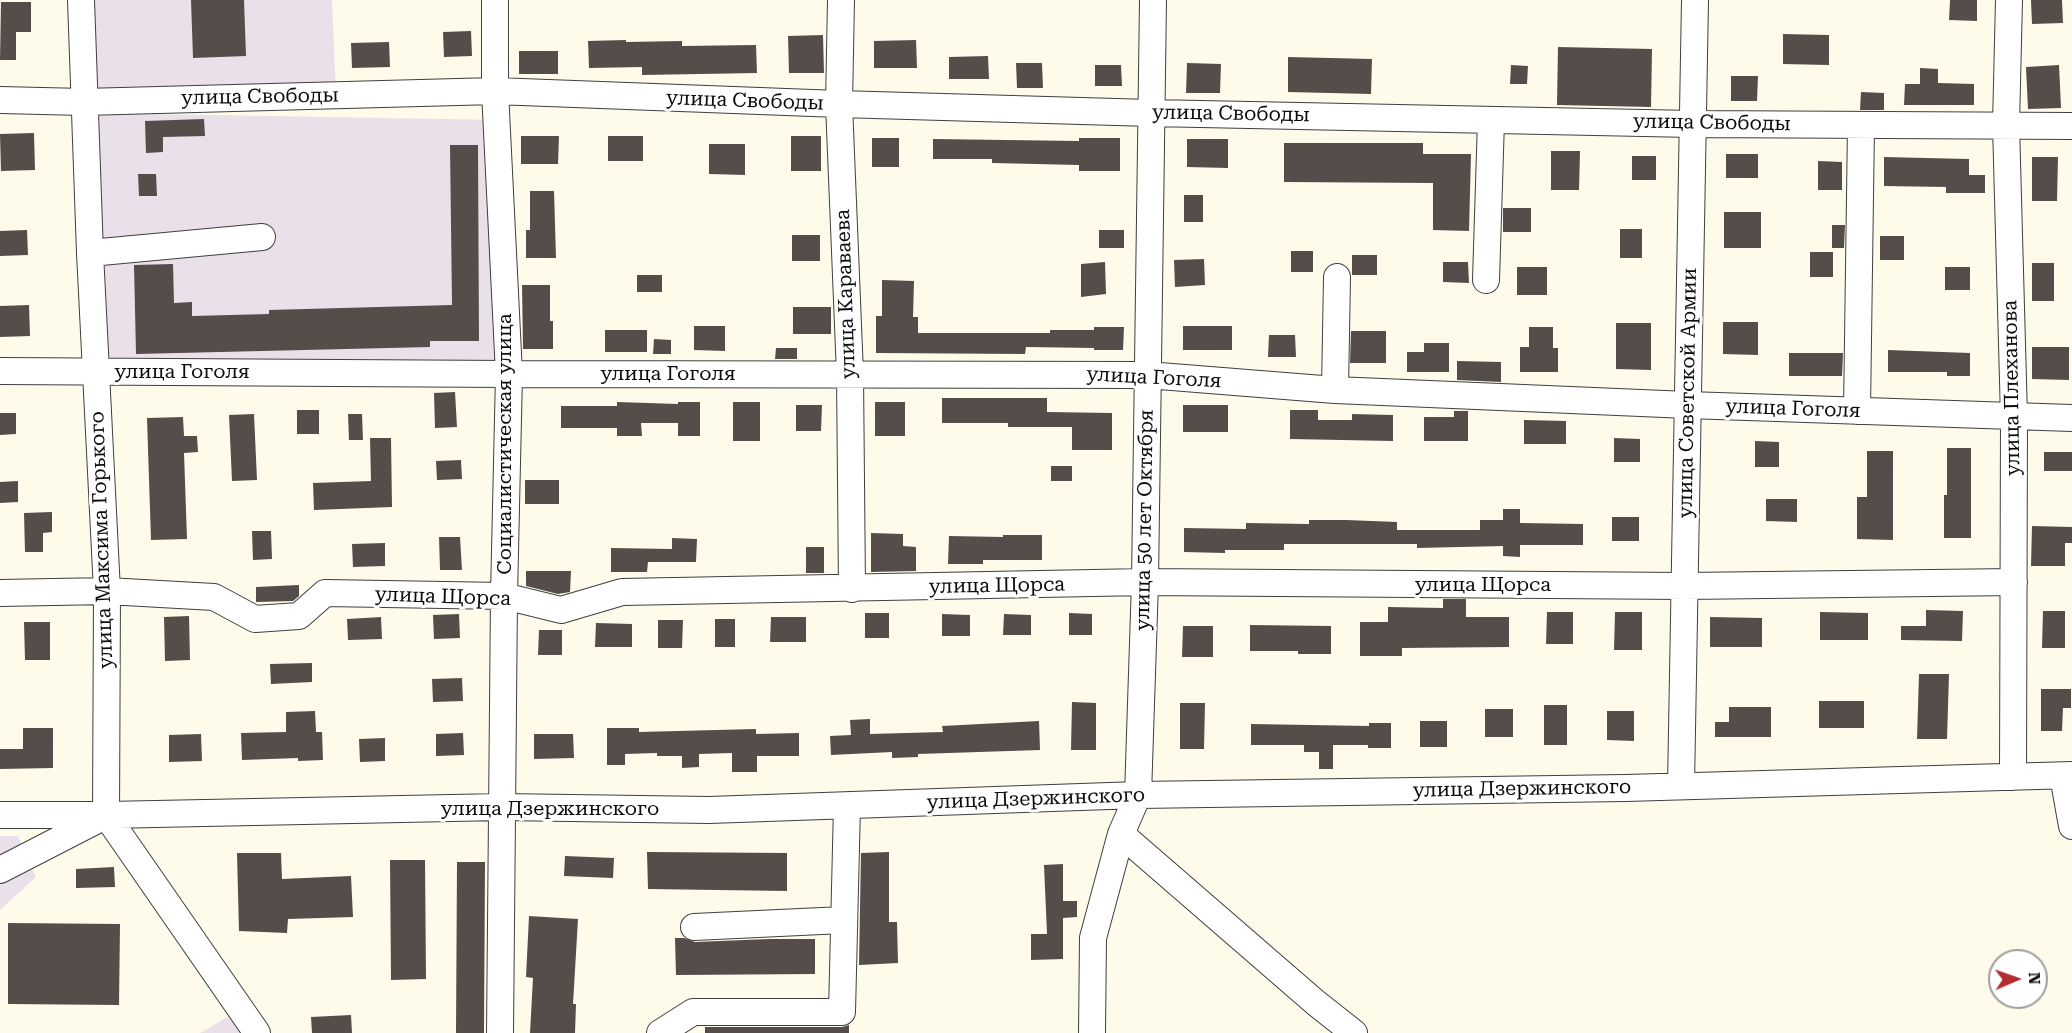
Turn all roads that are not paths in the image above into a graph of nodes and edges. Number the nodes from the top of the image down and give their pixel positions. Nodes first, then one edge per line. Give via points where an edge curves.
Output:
1 (81, 0) edge
2 (495, 0) edge
3 (841, 0) edge
4 (1153, 0) edge
5 (1695, 0) edge
6 (2009, 0) edge
7 (495, 91) junction
8 (0, 100) edge
9 (84, 102) junction
10 (839, 104) junction
11 (1151, 113) junction
12 (1491, 120) junction
13 (1693, 124) junction
14 (1861, 125) junction
15 (2007, 126) junction
16 (2072, 126) edge
17 (262, 237) dead end
18 (90, 253) junction
19 (1337, 277) dead end
20 (1486, 280) dead end
21 (0, 370) edge
22 (95, 372) junction
23 (509, 374) junction
24 (850, 374) junction
25 (1147, 375) junction
26 (1335, 390) junction
27 (1688, 405) junction
28 (1857, 411) junction
29 (2014, 417) junction
30 (2072, 418) edge
31 (1144, 582) junction
32 (2014, 582) junction
33 (1684, 586) junction
34 (852, 589) junction
35 (106, 591) junction
36 (0, 593) edge
37 (504, 596) junction
38 (2067, 776) edge
39 (2013, 777) junction
40 (1681, 786) junction
41 (1138, 795) junction
42 (847, 806) junction
43 (501, 807) junction
44 (0, 815) edge
45 (106, 815) junction
46 (2072, 826) edge
47 (1121, 834) junction
48 (0, 870) edge
49 (843, 920) junction
50 (694, 927) dead end
51 (257, 1033) edge
52 (500, 1033) edge
53 (660, 1033) edge
54 (1092, 1033) edge
55 (1354, 1033) edge

1 - 9 street, улица Максима Горького
2 - 7 street, Социалистическая улица
3 - 10 street, улица Караваева
4 - 11 street, улица 50 лет Октября
5 - 13 street, улица Советской Армии
6 - 15 street, улица Плеханова
7 - 9 street, улица Свободы
7 - 10 street, улица Свободы
7 - 23 street, Социалистическая улица
8 - 9 street, улица Свободы
9 - 18 street, улица Максима Горького
10 - 11 street, улица Свободы
10 - 24 street, улица Караваева
11 - 12 street, улица Свободы
11 - 25 street, улица 50 лет Октября
12 - 13 street, улица Свободы
12 - 20 street
13 - 14 street, улица Свободы
13 - 27 street, улица Советской Армии
14 - 15 street, улица Свободы
14 - 28 street
15 - 16 street, улица Свободы
15 - 29 street, улица Плеханова
17 - 18 street
18 - 22 street, улица Максима Горького
19 - 26 street
21 - 22 street, улица Гоголя
22 - 23 street, улица Гоголя
22 - 35 street, улица Максима Горького
23 - 24 street, улица Гоголя
23 - 37 street, Социалистическая улица
24 - 25 street, улица Гоголя
24 - 34 street, улица Караваева
25 - 26 street, улица Гоголя
25 - 31 street, улица 50 лет Октября
26 - 27 street, улица Гоголя
27 - 28 street, улица Гоголя
27 - 33 street, улица Советской Армии
28 - 29 street, улица Гоголя
29 - 30 street, улица Гоголя
29 - 32 street, улица Плеханова
31 - 33 street, улица Щорса
31 - 34 street, улица Щорса
31 - 41 street, улица 50 лет Октября
32 - 33 street, улица Щорса
32 - 39 street, улица Плеханова
33 - 40 street, улица Советской Армии
34 - 37 street, улица Щорса via 622,592 561,610
35 - 36 street, улица Щорса
35 - 37 street, улица Щорса via 214,597 255,619 299,616 325,593
35 - 45 street, улица Максима Горького
37 - 43 street, Социалистическая улица
38 - 39 street, улица Дзержинского
38 - 46 street
39 - 40 street, улица Дзержинского
40 - 41 street, улица Дзержинского
41 - 42 street, улица Дзержинского
41 - 47 street, улица 50 лет Октября
42 - 43 street, улица Дзержинского via 709,810
42 - 49 street
43 - 45 street, улица Дзержинского
43 - 52 street, Социалистическая улица
44 - 45 street, улица Дзержинского
45 - 48 street
45 - 51 street
47 - 54 street, улица 50 лет Октября via 1094,938
47 - 55 street
49 - 50 street
49 - 53 street via 842,1012 693,1012

